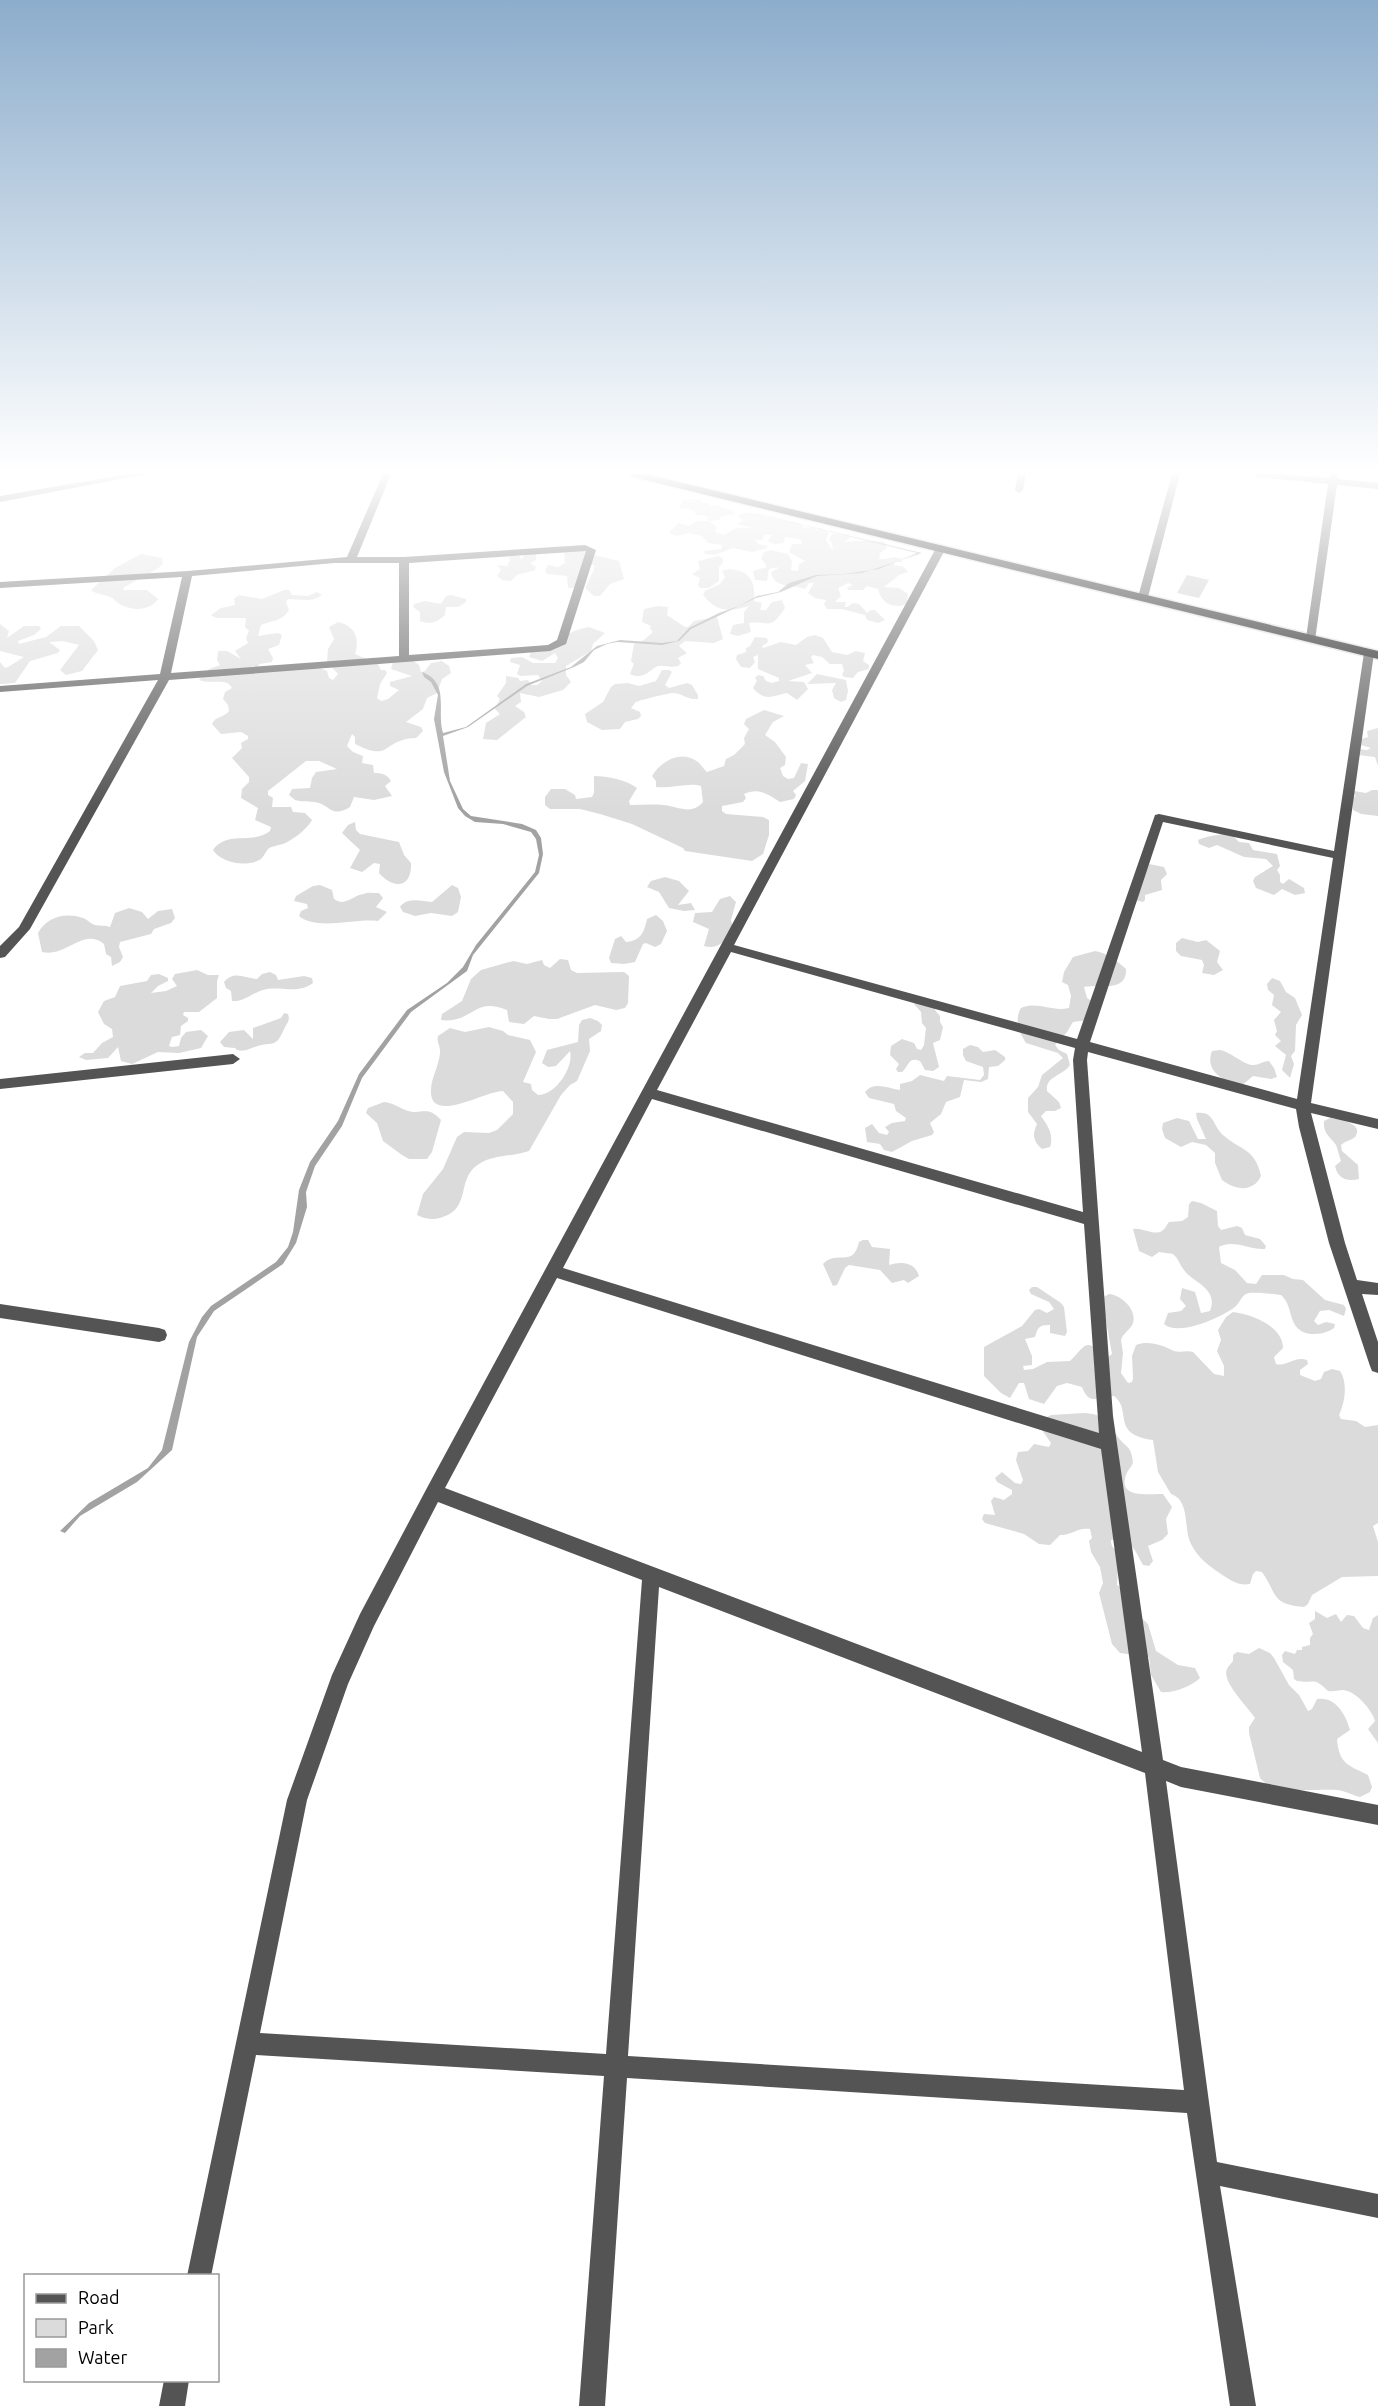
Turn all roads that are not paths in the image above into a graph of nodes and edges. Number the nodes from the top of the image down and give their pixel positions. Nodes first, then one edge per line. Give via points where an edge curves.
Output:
1 (185, 586) edge
2 (404, 586) edge
3 (580, 586) edge
4 (921, 586) edge
5 (1099, 586) edge
6 (1146, 586) edge
7 (1318, 586) edge
8 (1143, 597) junction
9 (1311, 638) junction
10 (1374, 654) edge
11 (404, 658) junction
12 (165, 677) junction
13 (0, 689) edge
14 (1339, 856) junction
15 (728, 946) junction
16 (0, 954) edge
17 (1082, 1045) junction
18 (233, 1059) dead end
19 (0, 1084) edge
20 (649, 1093) junction
21 (1303, 1106) junction
22 (1378, 1124) edge
23 (1090, 1220) junction
24 (553, 1270) junction
25 (1352, 1286) junction
26 (1378, 1290) edge
27 (0, 1311) edge
28 (159, 1335) dead end
29 (1378, 1366) edge
30 (1109, 1444) junction
31 (434, 1492) junction
32 (651, 1575) junction
33 (1154, 1767) junction
34 (1378, 1815) edge
35 (247, 2043) junction
36 (616, 2066) junction
37 (1196, 2102) junction
38 (1206, 2171) junction
39 (1378, 2206) edge
40 (199, 2274) edge
41 (177, 2382) edge
42 (172, 2406) edge
43 (592, 2406) edge
44 (1243, 2406) edge

1 - 12 street
2 - 11 street
3 - 11 street via 562,642 550,648
4 - 15 street
5 - 8 highway
6 - 8 street
7 - 9 street
8 - 9 highway
9 - 10 highway
10 - 14 street
11 - 12 street
12 - 13 street
12 - 16 street via 24,929
14 - 17 street via 1159,818
14 - 21 street
15 - 17 street
15 - 20 street
17 - 21 street
17 - 23 street
18 - 19 street
20 - 23 street
20 - 24 street
21 - 22 street
21 - 25 street via 1337,1243
23 - 30 street
24 - 30 street
24 - 31 street
25 - 26 street
25 - 29 street
27 - 28 street
30 - 33 street
31 - 32 street
31 - 35 street via 367,1620 330,1704 297,1800
32 - 33 street
32 - 36 street
33 - 34 street via 1180,1777
33 - 37 street
35 - 36 street
35 - 40 street
36 - 37 street
36 - 43 street
37 - 38 street
38 - 39 street
38 - 44 street
41 - 42 street

